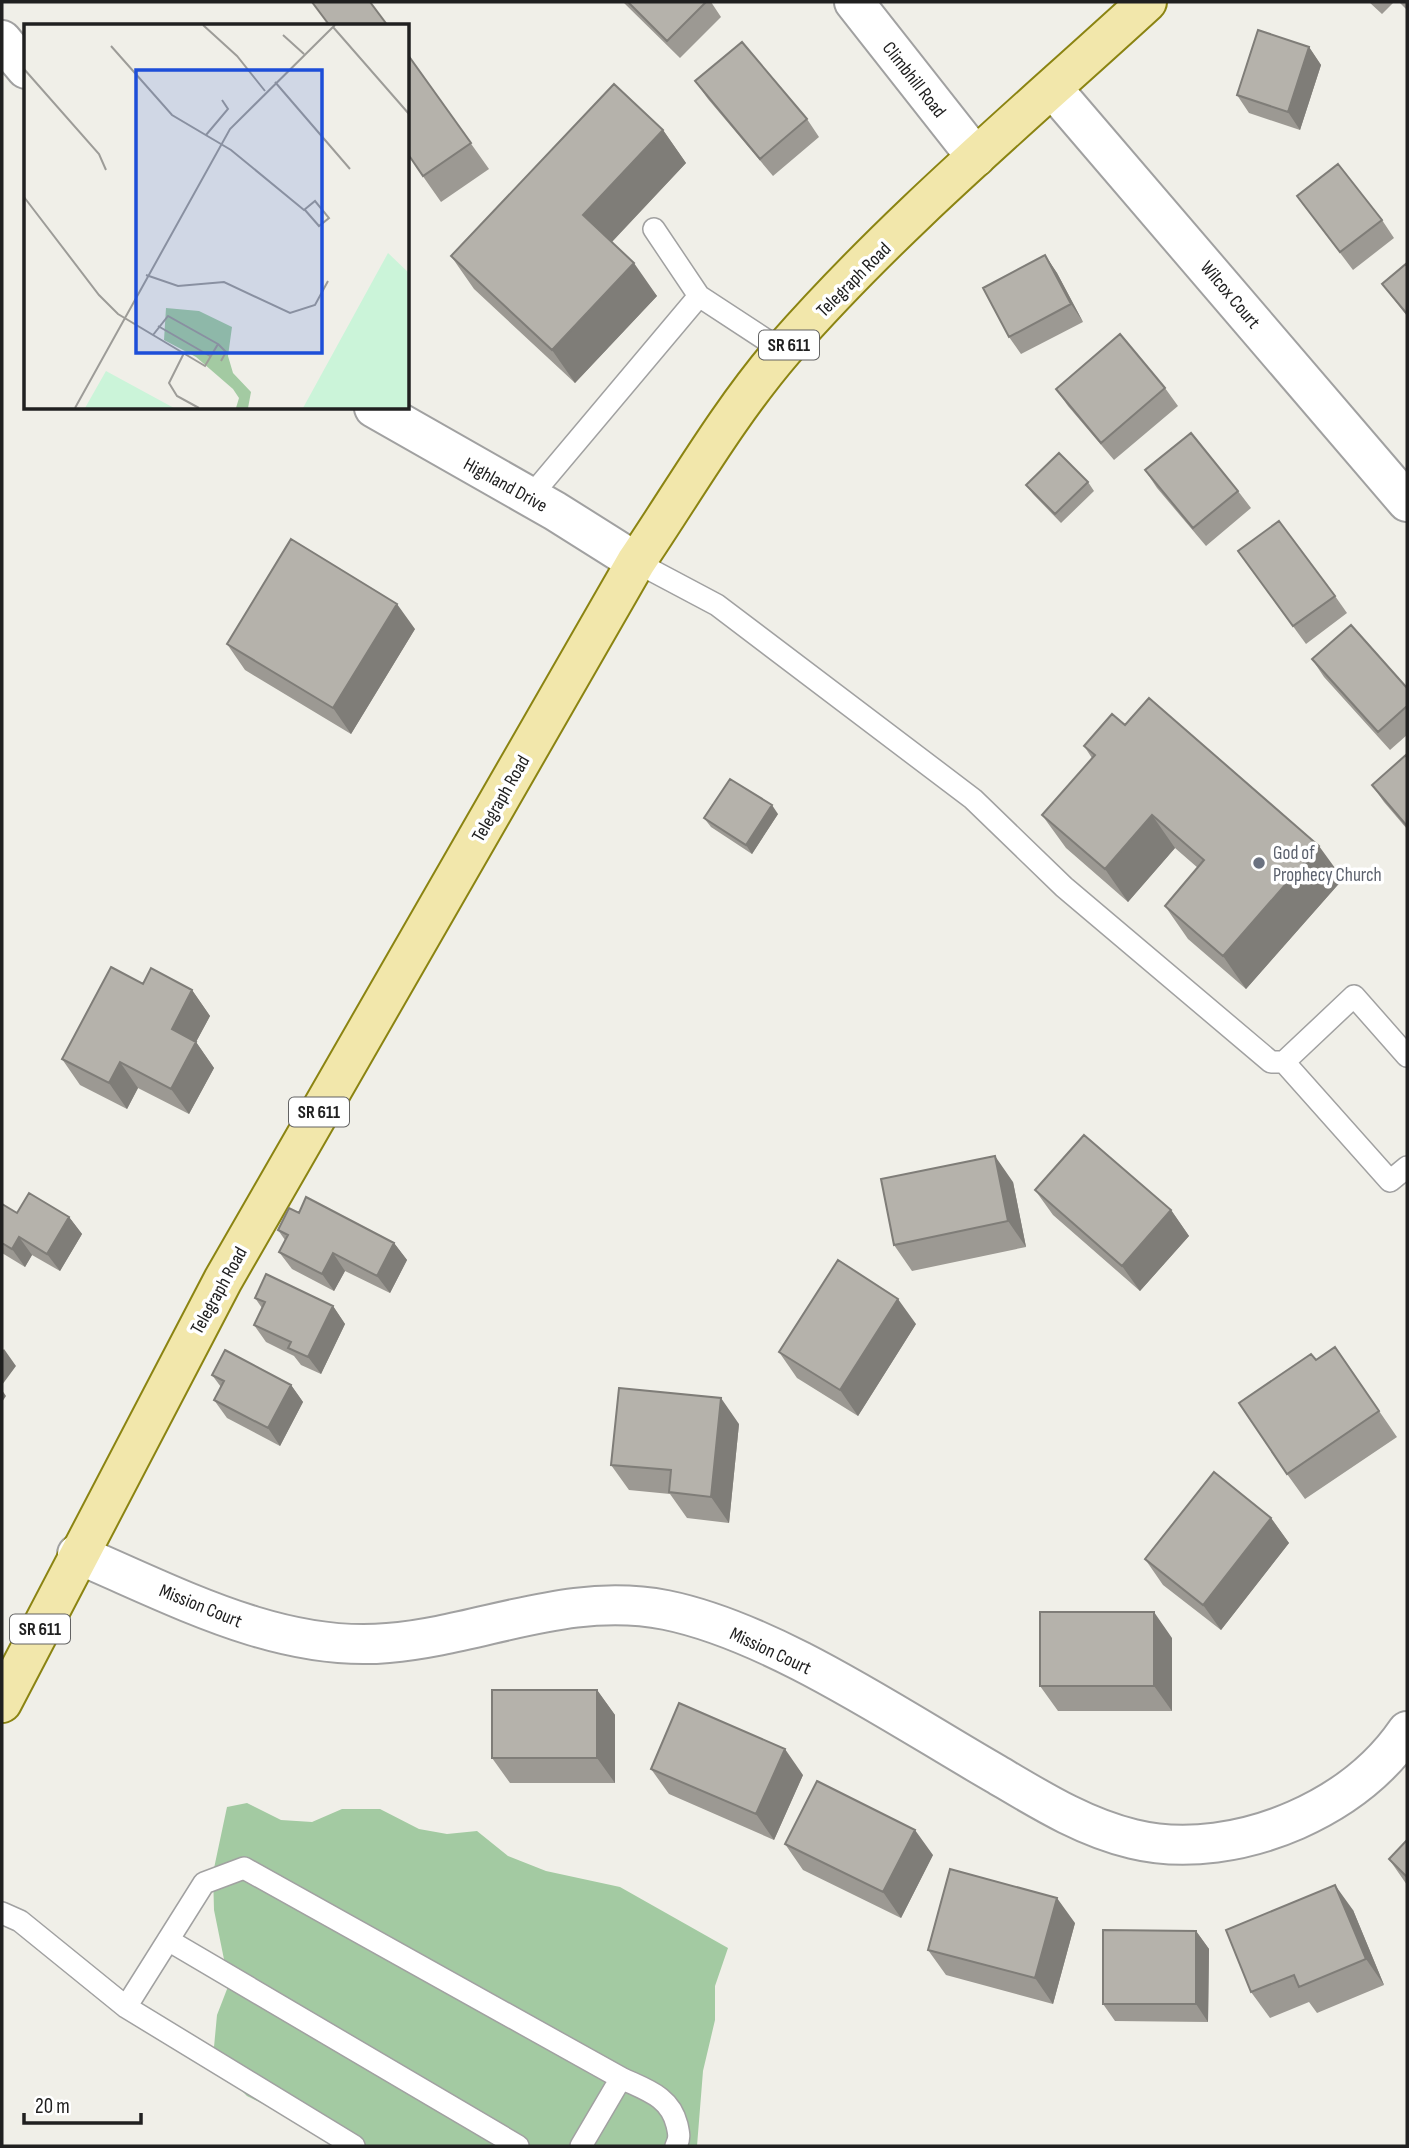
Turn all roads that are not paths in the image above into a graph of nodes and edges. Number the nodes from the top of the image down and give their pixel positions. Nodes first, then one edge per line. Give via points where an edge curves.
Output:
1 (854, 2) edge
2 (1147, 2) edge
3 (2, 40) edge
4 (24, 67) edge
5 (1053, 89) junction
6 (976, 157) junction
7 (654, 229) dead end
8 (699, 296) junction
9 (783, 351) junction
10 (378, 410) edge
11 (530, 497) junction
12 (1407, 502) edge
13 (636, 562) junction
14 (1407, 1056) edge
15 (1284, 1062) junction
16 (1407, 1167) edge
17 (78, 1554) junction
18 (2, 1703) edge
19 (1407, 1731) edge
20 (2, 1913) edge
21 (168, 1940) junction
22 (126, 2007) junction
23 (621, 2078) junction
24 (354, 2146) edge
25 (518, 2146) edge
26 (581, 2146) edge
27 (676, 2146) edge

1 - 6 street, Climbhill Road
2 - 5 main road, Telegraph Road / SR 611
3 - 4 street
5 - 6 main road, Telegraph Road / SR 611
5 - 12 street, Wilcox Court
6 - 9 main road, Telegraph Road / SR 611
7 - 8 lane
8 - 9 lane
8 - 11 lane
9 - 13 main road, Telegraph Road / SR 611
10 - 11 street, Highland Drive
11 - 13 street, Highland Drive
13 - 15 lane via 717,605 973,799 1064,887 1271,1062
13 - 17 main road, Telegraph Road / SR 611 via 223,1280
14 - 15 lane via 1354,996
15 - 16 lane via 1390,1181
17 - 18 main road, Telegraph Road / SR 611
17 - 19 street, Mission Court via 236,1620 321,1641 383,1644 432,1638 554,1608 609,1604 666,1610 719,1626 808,1666 1054,1808 1104,1831 1170,1844 1244,1838 1322,1809 1357,1786 1392,1753
20 - 22 lane via 20,1921
21 - 22 lane
21 - 23 lane via 204,1882 244,1868
21 - 25 lane
22 - 24 lane
23 - 26 lane
23 - 27 lane via 673,2109 680,2139

